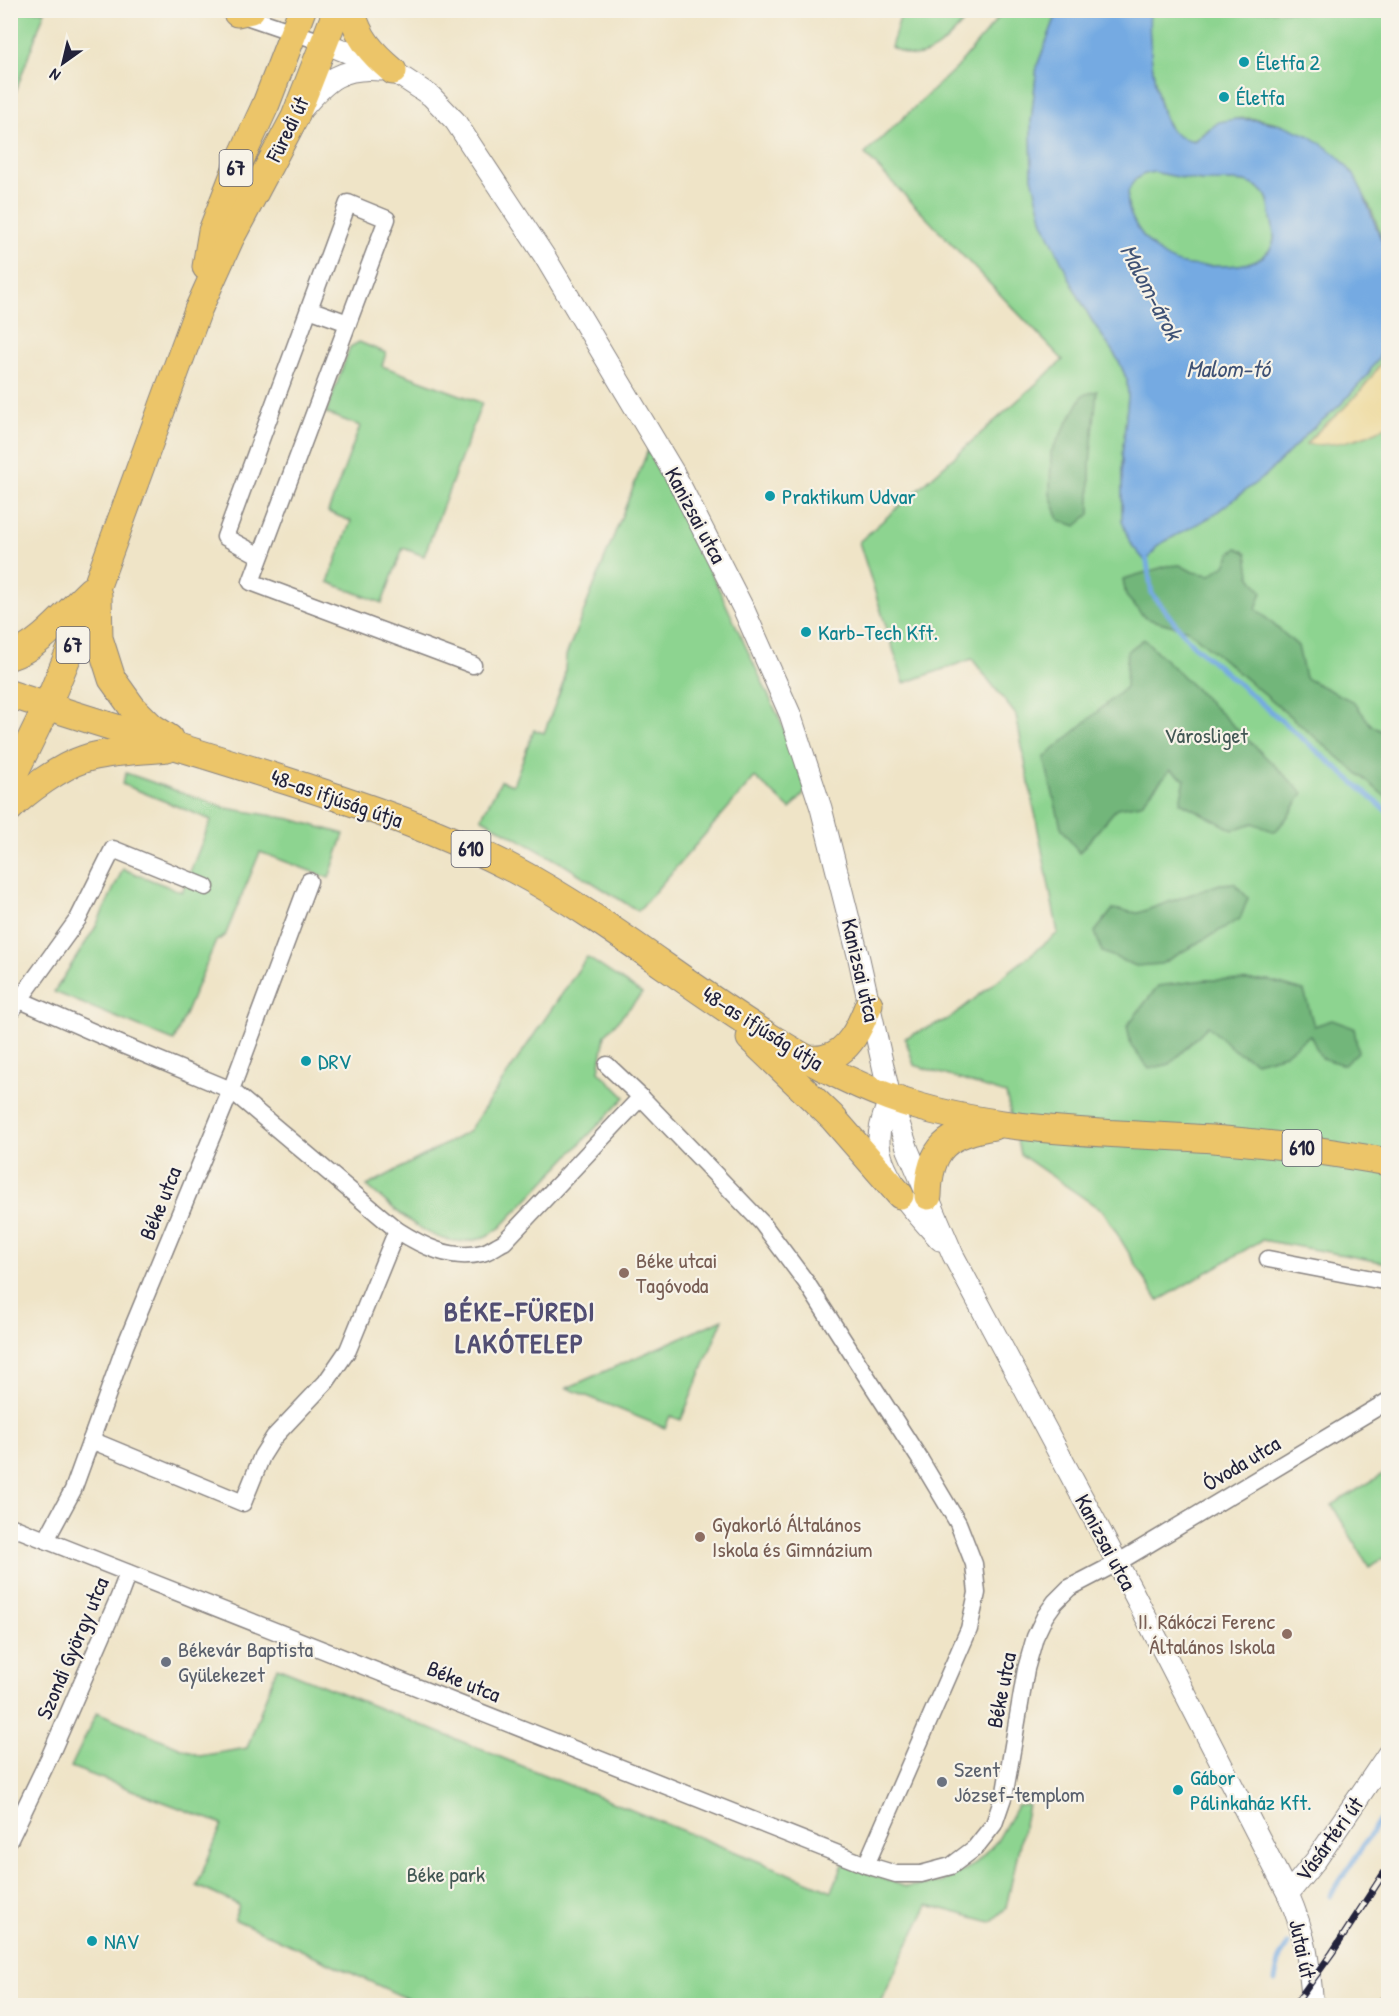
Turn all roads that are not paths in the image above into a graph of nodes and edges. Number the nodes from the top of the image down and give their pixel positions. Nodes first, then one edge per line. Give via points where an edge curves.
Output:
1 (337, 10) edge
2 (351, 10) edge
3 (239, 11) edge
4 (298, 21) edge
5 (325, 44) junction
6 (393, 71) junction
7 (295, 117) junction
8 (198, 309) junction
9 (309, 309) junction
10 (348, 323) junction
11 (260, 556) junction
12 (98, 583) junction
13 (10, 656) edge
14 (473, 665) dead end
15 (10, 694) edge
16 (47, 706) junction
17 (182, 747) junction
18 (10, 782) edge
19 (10, 808) edge
20 (309, 881) dead end
21 (206, 887) dead end
22 (682, 977) junction
23 (869, 1004) junction
24 (15, 1006) edge
25 (806, 1059) junction
26 (607, 1065) dead end
27 (231, 1090) junction
28 (641, 1097) junction
29 (890, 1097) junction
30 (1010, 1124) junction
31 (1389, 1162) edge
32 (900, 1195) junction
33 (928, 1196) junction
34 (397, 1230) junction
35 (953, 1255) junction
36 (1268, 1259) dead end
37 (1389, 1282) edge
38 (1389, 1401) edge
39 (91, 1440) junction
40 (10, 1526) edge
41 (46, 1540) junction
42 (1117, 1563) junction
43 (128, 1573) junction
44 (1389, 1754) edge
45 (10, 1839) edge
46 (866, 1865) junction
47 (1288, 1894) junction
48 (1389, 2005) edge
49 (1313, 2006) edge
50 (1383, 2006) edge

1 - 5 main road, 67
2 - 6 main road via 370,51
3 - 4 street
4 - 5 street
4 - 8 main road, Füredi út / 67 via 212,231
5 - 6 street, Kanizsai utca
5 - 7 main road, Füredi út / 67
6 - 7 street via 362,68 337,75
6 - 23 street, Kanizsai utca via 432,96 455,121 545,257 674,473 731,583 790,714 821,808
7 - 8 main road, Füredi út / 67 via 230,239
8 - 12 main road, Füredi út / 67
9 - 10 street
9 - 10 street via 348,203 387,219
9 - 11 street via 225,537
10 - 11 street
11 - 14 street via 251,582
12 - 13 main road via 46,634
12 - 16 main road, 67
12 - 17 main road via 99,638 112,679 152,727
15 - 16 main road, 610
16 - 17 main road, 610
16 - 18 main road, 67
17 - 19 main road via 83,759 40,783
17 - 22 main road, 48-as ifjúság útja / 610 via 357,803 449,838 517,871
20 - 27 street, Béke utca
21 - 24 street via 113,849 78,919
22 - 25 main road, 48-as ifjúság útja / 610
22 - 32 main road via 832,1117
23 - 25 main road via 861,1025 838,1053
23 - 29 street, Kanizsai utca
24 - 27 street
25 - 29 main road, 48-as ifjúság útja / 610
26 - 28 street
27 - 34 street
27 - 39 street, Béke utca via 125,1346
28 - 34 street via 504,1242 484,1252 463,1255 419,1244
28 - 46 street, Béke utca via 762,1223 806,1282 958,1523 974,1564 977,1593 969,1629
29 - 30 main road, 48-as ifjúság útja / 610 via 944,1113
29 - 32 street, Kanizsai utca via 879,1139 883,1160
29 - 33 street, Kanizsai utca
30 - 31 main road, 48-as ifjúság útja / 610 via 1098,1134 1289,1146
30 - 33 main road via 953,1137 932,1162
32 - 35 street, Kanizsai utca
33 - 35 street, Kanizsai utca
34 - 39 street via 348,1350 326,1382 274,1437 243,1503
35 - 42 street, Kanizsai utca
36 - 37 street
38 - 42 street, Óvoda utca
39 - 41 street, Béke utca via 73,1490
40 - 41 street, Béke utca
41 - 43 street, Béke utca
42 - 46 street, Béke utca via 1069,1588 1045,1616 1035,1636 1005,1792 994,1824 975,1848 951,1866 921,1874 896,1874
42 - 47 street, Kanizsai utca
43 - 45 street, Szondi György utca
43 - 46 street, Béke utca
44 - 47 street, Vásártéri út via 1317,1860
47 - 49 street, Jutai út via 1307,1946
48 - 50 street

